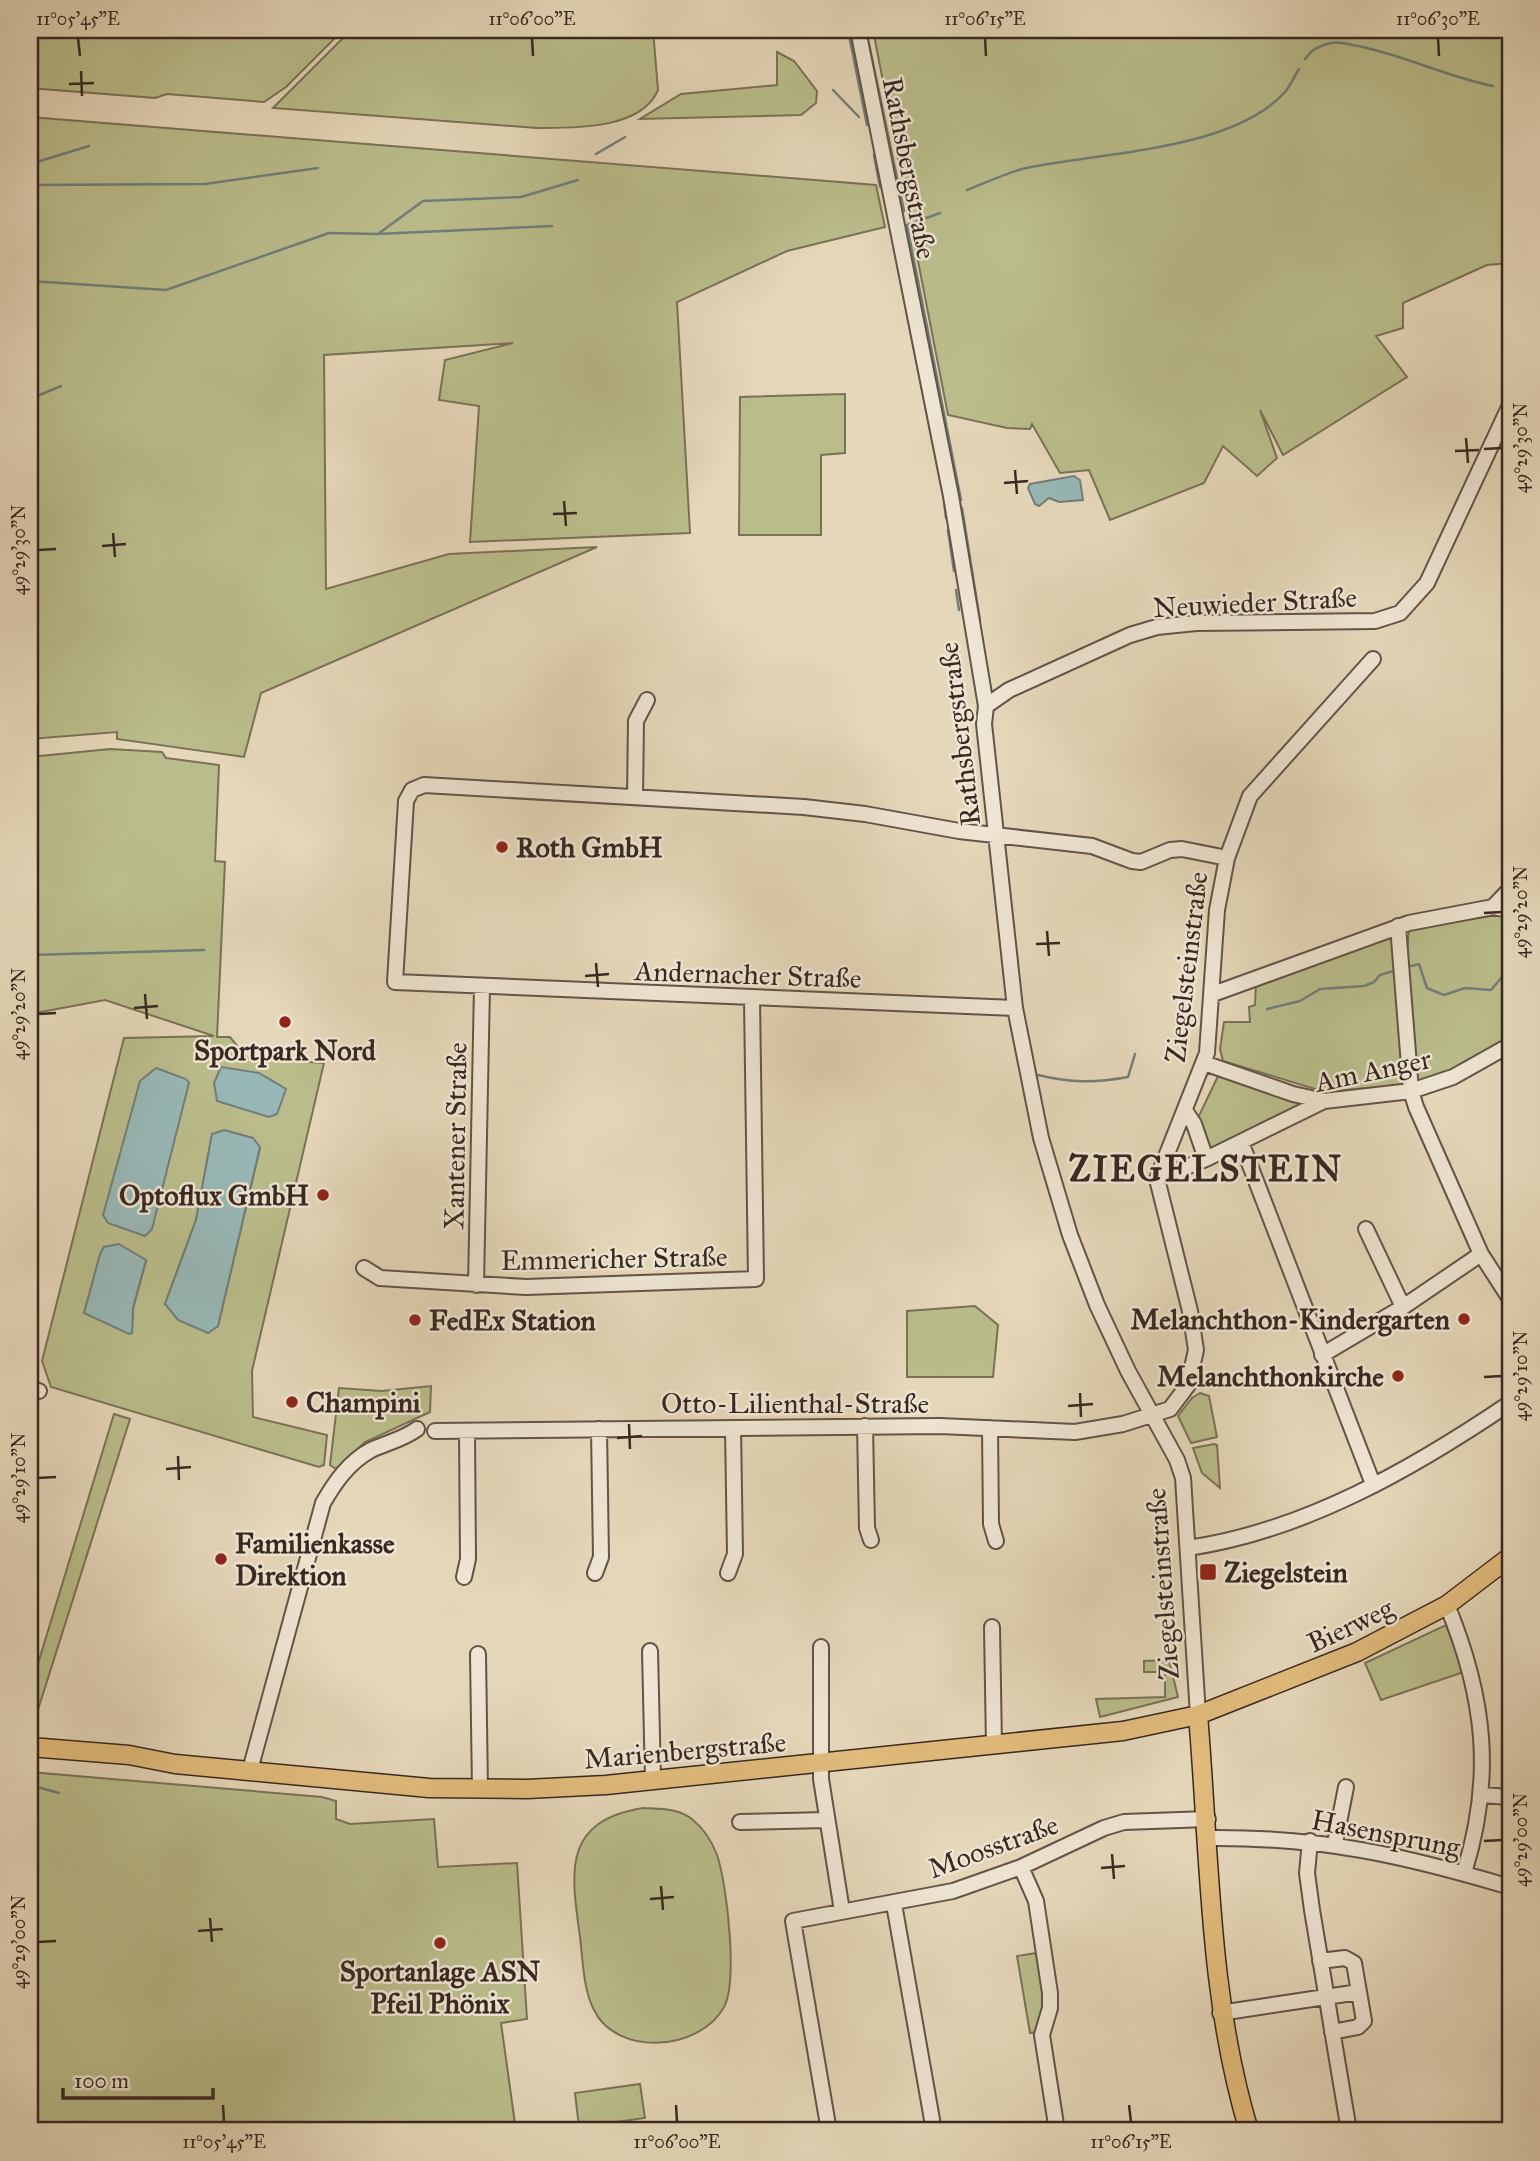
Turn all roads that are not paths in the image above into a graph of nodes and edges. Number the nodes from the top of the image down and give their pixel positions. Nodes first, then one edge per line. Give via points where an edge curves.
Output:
1 (858, 30) edge
2 (1510, 405) edge
3 (1373, 659) dead end
4 (647, 700) dead end
5 (986, 706) junction
6 (635, 797) junction
7 (996, 835) junction
8 (1227, 858) junction
9 (1510, 889) edge
10 (1493, 907) junction
11 (1510, 910) edge
12 (1398, 926) junction
13 (482, 988) junction
14 (1213, 993) junction
15 (752, 999) junction
16 (1015, 1008) junction
17 (1510, 1045) edge
18 (1204, 1063) junction
19 (1411, 1091) junction
20 (1324, 1101) junction
21 (1186, 1112) junction
22 (1241, 1142) junction
23 (1206, 1159) junction
24 (1157, 1179) junction
25 (1366, 1229) dead end
26 (1481, 1254) junction
27 (364, 1268) dead end
28 (476, 1285) junction
29 (1510, 1299) edge
30 (1403, 1307) junction
31 (1322, 1354) junction
32 (1510, 1403) edge
33 (1154, 1416) junction
34 (865, 1426) junction
35 (733, 1428) junction
36 (990, 1428) junction
37 (417, 1429) dead end
38 (599, 1429) junction
39 (435, 1431) dead end
40 (467, 1431) junction
41 (1373, 1484) junction
42 (871, 1540) dead end
43 (996, 1541) dead end
44 (1188, 1548) junction
45 (1510, 1557) edge
46 (595, 1573) dead end
47 (728, 1573) dead end
48 (464, 1577) dead end
49 (1447, 1605) junction
50 (992, 1627) dead end
51 (821, 1647) dead end
52 (650, 1651) dead end
53 (478, 1654) dead end
54 (1198, 1715) junction
55 (994, 1746) junction
56 (30, 1747) edge
57 (30, 1757) edge
58 (821, 1763) junction
59 (175, 1764) junction
60 (250, 1770) junction
61 (653, 1780) junction
62 (1346, 1787) dead end
63 (480, 1790) junction
64 (1481, 1795) junction
65 (1510, 1797) edge
66 (1208, 1819) junction
67 (827, 1820) junction
68 (740, 1822) dead end
69 (1209, 1838) junction
70 (1310, 1841) junction
71 (1335, 1843) junction
72 (1021, 1867) junction
73 (1464, 1873) junction
74 (1510, 1887) edge
75 (894, 1904) junction
76 (842, 1911) junction
77 (1320, 1961) junction
78 (1359, 1992) junction
79 (1325, 1996) junction
80 (1220, 2013) junction
81 (1332, 2032) junction
82 (829, 2131) edge
83 (934, 2131) edge
84 (1057, 2131) edge
85 (1249, 2131) edge
86 (1349, 2131) edge

1 - 5 street, Rathsbergstraße via 953,506
2 - 5 street, Neuwieder Straße via 1442,555 1413,603 1395,616 1375,621 1157,627 1009,690
3 - 8 street, Ziegelsteinstraße via 1250,796
4 - 6 street via 636,721
5 - 7 street, Rathsbergstraße
6 - 7 street, Andernacher Straße via 836,810
6 - 13 street, Andernacher Straße via 424,785 412,790 406,801 395,982
7 - 8 street, Andernacher Straße via 1092,846 1141,862 1182,849
7 - 16 street, Rathsbergstraße
8 - 14 street, Ziegelsteinstraße via 1217,910
9 - 10 street
10 - 11 street
10 - 12 street
12 - 14 street
12 - 19 street
13 - 15 street, Andernacher Straße
13 - 28 street, Xantener Straße
14 - 18 street, Ziegelsteinstraße
15 - 16 street, Andernacher Straße
15 - 28 street, Emmericher Straße via 756,1279
16 - 33 street, Rathsbergstraße via 1041,1138 1074,1246 1115,1344
17 - 19 street, Am Anger via 1453,1077
18 - 20 street
18 - 21 street, Ziegelsteinstraße
19 - 20 street, Am Anger
19 - 26 street
20 - 22 street, Am Anger
21 - 23 street
21 - 24 street, Ziegelsteinstraße
22 - 23 street, Am Anger
22 - 31 street
23 - 24 street, Am Anger
24 - 33 street via 1196,1350 1192,1376 1182,1396 1170,1409
25 - 30 street
26 - 29 street
26 - 30 street
27 - 28 street, Emmericher Straße via 380,1278
30 - 31 street
31 - 41 street
32 - 41 street
33 - 36 street, Otto-Lilienthal-Straße via 1076,1432
33 - 44 street, Ziegelsteinstraße via 1183,1478
34 - 35 street, Otto-Lilienthal-Straße
34 - 36 street, Otto-Lilienthal-Straße
34 - 42 street
35 - 38 street, Otto-Lilienthal-Straße
35 - 47 street via 735,1554
36 - 43 street via 991,1524
37 - 60 street via 355,1462 323,1503
38 - 40 street, Otto-Lilienthal-Straße
38 - 46 street via 601,1557
39 - 40 street, Otto-Lilienthal-Straße
40 - 48 street via 468,1559
41 - 44 street via 1289,1523
44 - 54 street, Ziegelsteinstraße
45 - 49 main road, Bierweg
49 - 54 main road, Bierweg via 1357,1652
49 - 64 street via 1475,1685 1482,1743
50 - 55 street
51 - 58 street
52 - 61 street
53 - 63 street
54 - 55 main road, Marienbergstraße via 1123,1731
54 - 66 main road, Ziegelsteinstraße
55 - 58 main road, Marienbergstraße
56 - 59 main road, Marienbergstraße via 129,1755
57 - 59 main road, Marienbergstraße
58 - 61 main road, Marienbergstraße
58 - 67 street
59 - 60 main road, Marienbergstraße
60 - 63 main road, Marienbergstraße
61 - 63 main road, Marienbergstraße
62 - 71 street
64 - 65 street
64 - 73 street
66 - 69 main road, Ziegelsteinstraße
66 - 72 street, Moosstraße via 1124,1822
67 - 68 street
67 - 76 street
69 - 70 street, Hasensprung
69 - 80 main road, Ziegelsteinstraße
70 - 71 street, Hasensprung
70 - 77 street via 1307,1873
71 - 73 street, Hasensprung
72 - 75 street, Moosstraße via 953,1891
72 - 84 street via 1036,1901 1050,1993 1042,2035
73 - 74 street, Hasensprung
75 - 76 street, Moosstraße
75 - 83 street
76 - 82 street, Moosstraße via 793,1920
77 - 78 street via 1345,1958 1354,1963
77 - 79 street
78 - 79 street
78 - 81 street via 1364,2021 1358,2027
79 - 80 street
79 - 81 street
80 - 85 main road, Ziegelsteinstraße
81 - 86 street

